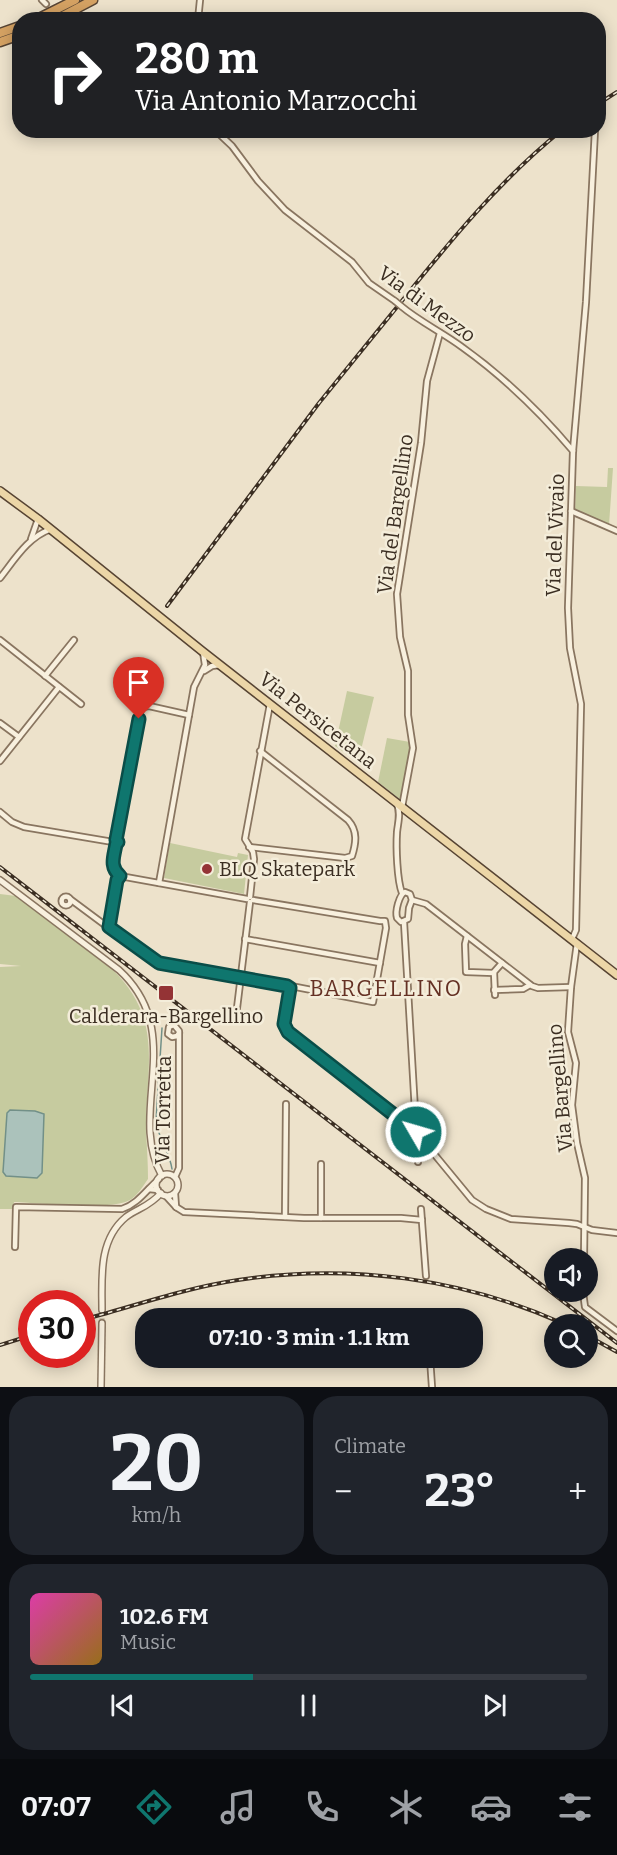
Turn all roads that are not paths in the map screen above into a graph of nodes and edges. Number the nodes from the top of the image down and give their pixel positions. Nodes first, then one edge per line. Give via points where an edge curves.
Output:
1 (42, 0) edge
2 (75, 0) edge
3 (93, 0) edge
4 (46, 4) dead end
5 (51, 12) edge
6 (70, 12) edge
7 (225, 138) edge
8 (595, 138) edge
9 (440, 333) junction
10 (573, 451) junction
11 (0, 491) edge
12 (571, 511) junction
13 (38, 519) junction
14 (51, 529) junction
15 (617, 531) edge
16 (31, 539) junction
17 (0, 578) edge
18 (0, 640) edge
19 (74, 640) dead end
20 (202, 651) junction
21 (220, 665) junction
22 (202, 673) junction
23 (45, 676) junction
24 (59, 687) junction
25 (81, 704) dead end
26 (270, 704) junction
27 (189, 715) junction
28 (0, 723) edge
29 (19, 737) junction
30 (260, 752) junction
31 (0, 761) edge
32 (399, 804) junction
33 (0, 812) edge
34 (413, 815) junction
35 (399, 823) junction
36 (115, 842) junction
37 (249, 847) junction
38 (120, 876) junction
39 (0, 880) edge
40 (159, 883) junction
41 (402, 893) junction
42 (70, 899) dead end
43 (250, 900) junction
44 (412, 900) junction
45 (396, 916) junction
46 (385, 921) junction
47 (404, 922) junction
48 (109, 927) junction
49 (467, 936) junction
50 (245, 939) junction
51 (574, 941) junction
52 (380, 963) junction
53 (502, 963) junction
54 (494, 973) junction
55 (617, 975) edge
56 (241, 978) junction
57 (530, 985) junction
58 (289, 987) junction
59 (571, 987) junction
60 (237, 1008) dead end
61 (179, 1033) junction
62 (174, 1037) junction
63 (180, 1043) junction
64 (286, 1104) dead end
65 (416, 1132) junction
66 (418, 1162) dead end
67 (321, 1164) dead end
68 (175, 1177) junction
69 (160, 1178) junction
70 (146, 1190) junction
71 (161, 1193) junction
72 (175, 1193) junction
73 (176, 1207) junction
74 (421, 1209) dead end
75 (285, 1216) junction
76 (321, 1218) junction
77 (422, 1220) junction
78 (586, 1228) junction
79 (617, 1233) edge
80 (15, 1247) dead end
81 (585, 1248) edge
82 (425, 1262) junction
83 (417, 1263) dead end
84 (426, 1276) dead end
85 (584, 1302) edge
86 (102, 1310) tunnel mouth
87 (102, 1323) tunnel mouth
88 (617, 1331) edge
89 (431, 1368) edge
90 (101, 1387) edge
91 (432, 1387) edge

1 - 4 street
2 - 5 highway
3 - 6 highway
7 - 9 street, Via di Mezzo, bridge via 285,210 352,262 369,283
8 - 10 street, Via del Vivaio
9 - 10 street, Via di Mezzo via 518,391
9 - 32 street, Via del Bargellino via 427,381 397,594 413,748
10 - 12 street, Via del Vivaio
11 - 13 main road, Via Persicetana
12 - 15 street
12 - 51 street, Via del Vivaio via 569,638 581,704
13 - 14 main road, Via Persicetana
13 - 16 street
14 - 16 street
14 - 20 main road, Via Persicetana
16 - 17 street
18 - 23 street
19 - 23 street
20 - 21 main road, Via Persicetana
20 - 22 street
21 - 22 street
21 - 26 main road, Via Persicetana
22 - 27 street via 194,687
23 - 24 street
24 - 25 street
24 - 29 street
26 - 30 street
26 - 32 main road, Via Persicetana
27 - 36 street via 149,706 140,712
27 - 40 street
28 - 29 street
29 - 31 street
30 - 37 street via 245,839
30 - 37 street via 348,820 355,841 352,856 345,858
32 - 34 main road, Via Persicetana
32 - 35 street, Via del Bargellino
33 - 36 street via 24,826
34 - 35 street
34 - 51 main road, Via Persicetana
35 - 41 street, Via del Bargellino
36 - 38 street via 112,864
37 - 43 street via 254,859
38 - 40 street
38 - 48 street
39 - 69 street via 119,970 141,1000 154,1040 151,1138
40 - 43 street
41 - 44 street via 410,894
41 - 45 street
42 - 48 street
43 - 46 street
43 - 50 street
44 - 47 street
44 - 49 street via 426,904
45 - 46 street
45 - 47 street
46 - 52 street
47 - 65 street
48 - 56 street via 159,963
49 - 53 street
49 - 54 street via 466,972
50 - 52 street
50 - 56 street
51 - 55 main road, Via Persicetana
51 - 59 street, Via del Vivaio
52 - 58 street via 373,1002
53 - 54 street
53 - 57 street
54 - 57 street via 494,993
56 - 58 street
56 - 60 street
57 - 59 street
58 - 65 street via 284,1024 288,1032
59 - 78 street, Via Bargellino via 568,1032 576,1064 572,1105 585,1178
61 - 62 street, Via Torretta
61 - 62 street, Via Torretta via 176,1026 169,1027 168,1034
61 - 63 street, Via Torretta
62 - 63 street, Via Torretta
63 - 68 street, Via Torretta via 179,1168
64 - 75 street
65 - 66 street
65 - 78 street via 472,1200 486,1209 511,1219
67 - 76 street
68 - 69 street
68 - 72 street
69 - 70 street, Via Torretta
69 - 71 street via 157,1184
70 - 71 street, Via Torretta
70 - 80 street, Via Torretta via 135,1203 123,1209 16,1207
71 - 72 street
71 - 73 street
71 - 86 street via 150,1205 125,1219 110,1239 103,1264
72 - 73 street, Via Torretta
73 - 75 street via 184,1212
74 - 77 street
75 - 76 street
76 - 77 street
77 - 82 street
78 - 79 street
78 - 81 street, Via Bargellino
82 - 83 street
82 - 84 street
85 - 88 street via 585,1307
87 - 90 street
89 - 91 street

